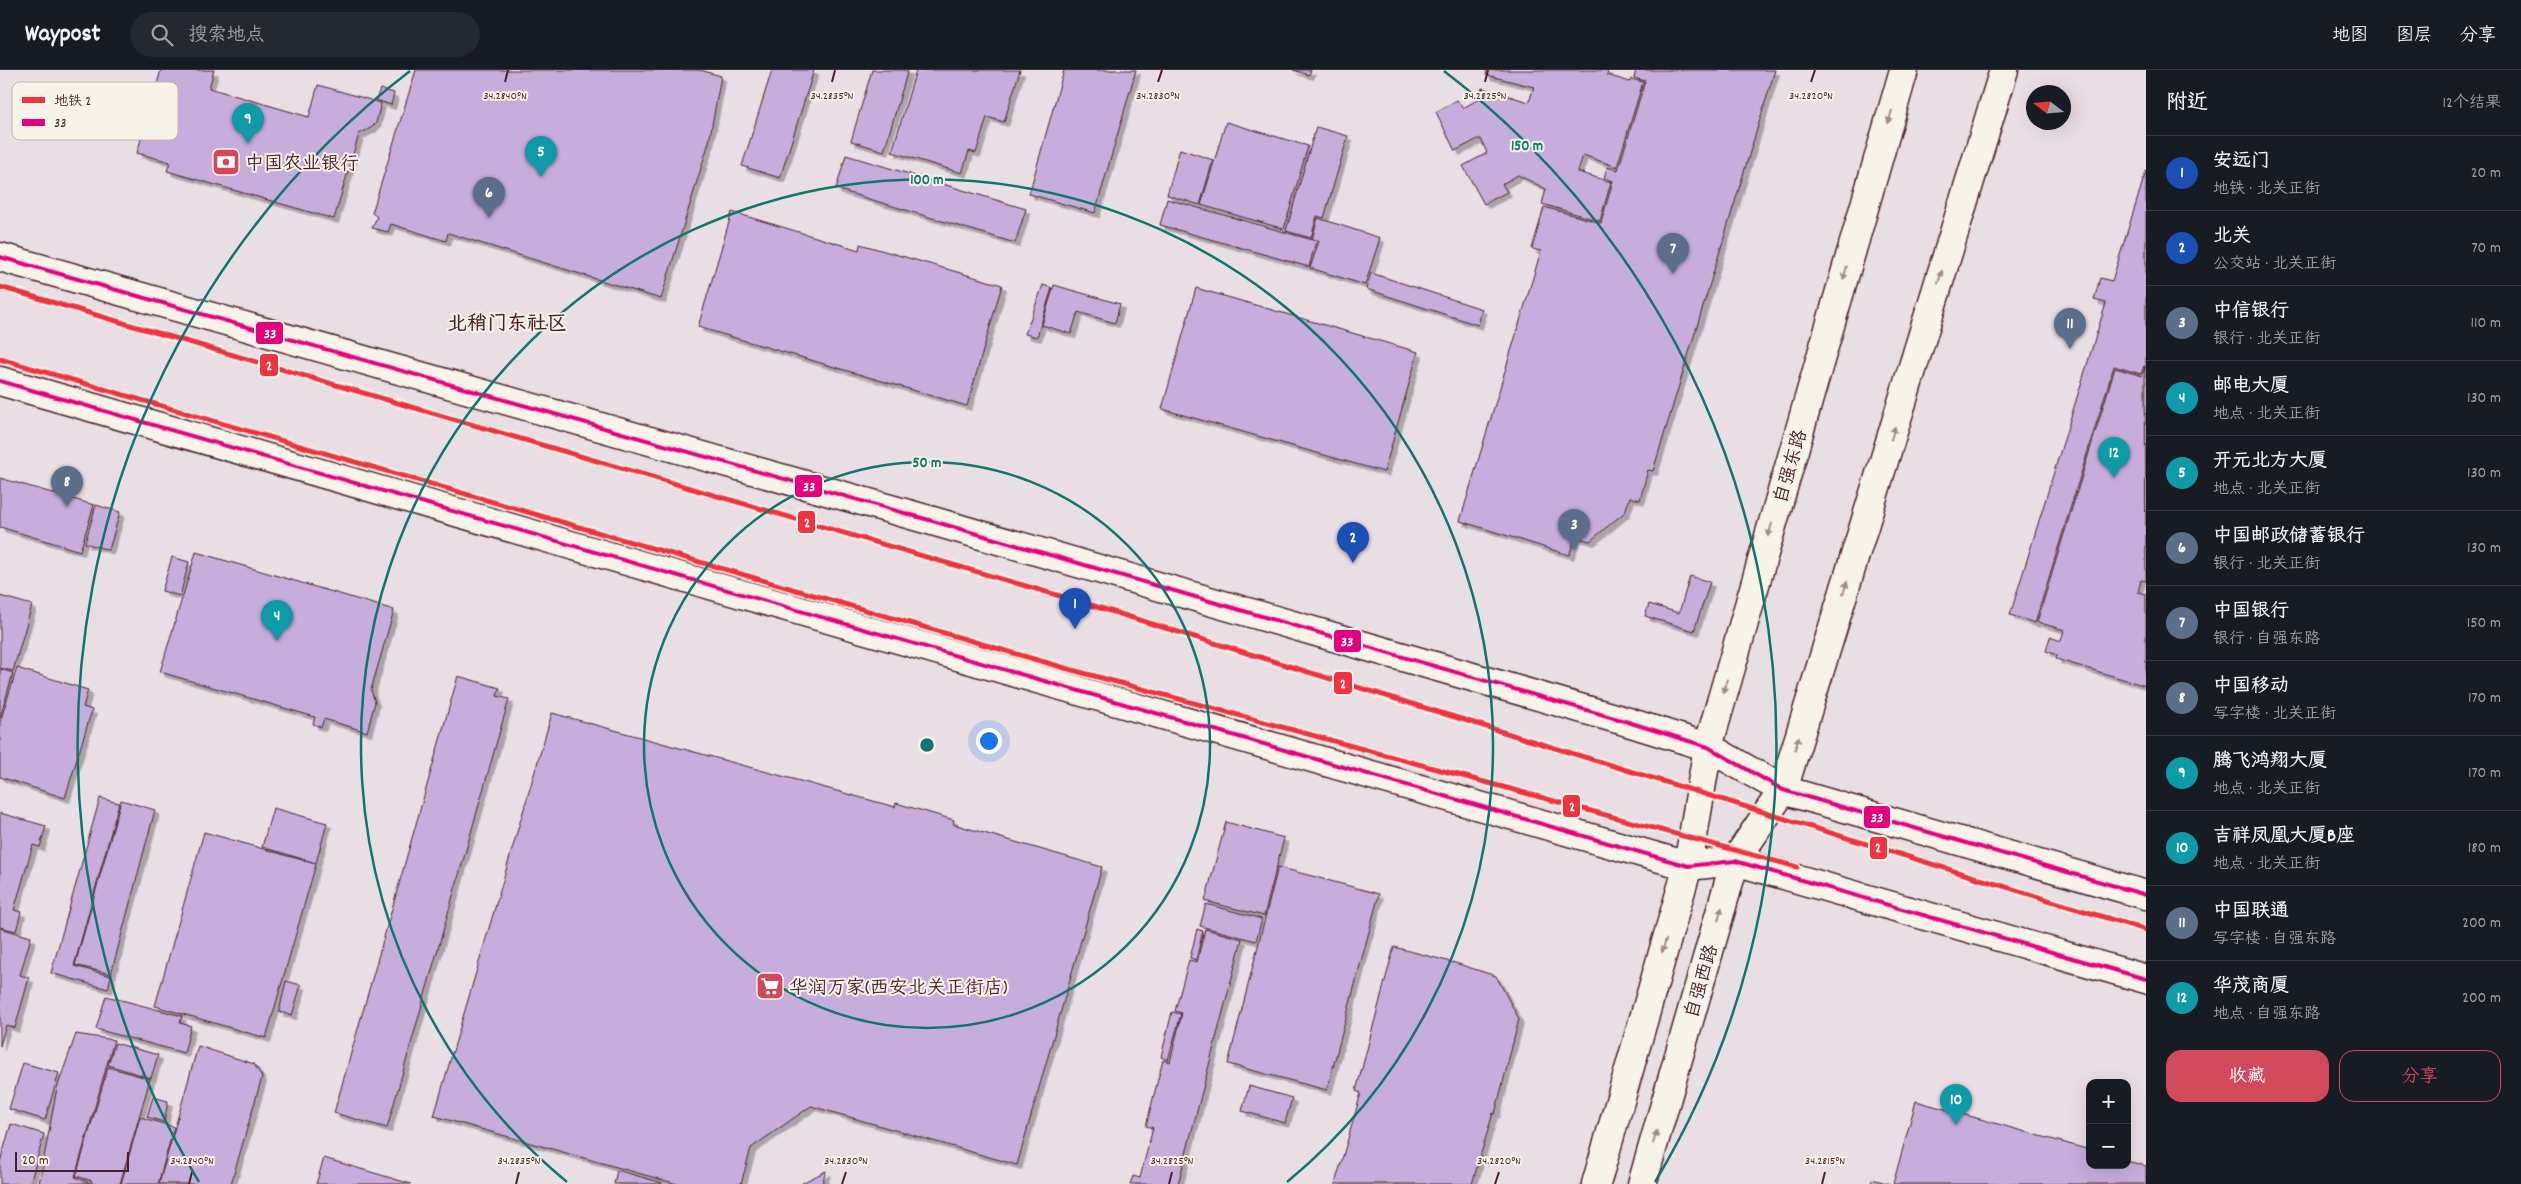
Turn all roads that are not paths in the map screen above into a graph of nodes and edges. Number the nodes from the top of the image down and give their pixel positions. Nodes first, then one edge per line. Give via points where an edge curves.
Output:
1 (1904, 70) edge
2 (2004, 70) edge
3 (0, 257) edge
4 (0, 381) edge
5 (1708, 747) junction
6 (1783, 790) junction
7 (1735, 861) junction
8 (1688, 866) junction
9 (2146, 895) edge
10 (2146, 979) edge
11 (1596, 1184) edge
12 (1642, 1184) edge

1 -> 5 main road, 自强东路
6 -> 2 main road
3 - 5 main road via 919,517
4 - 8 main road
5 - 6 main road
5 - 8 main road, 自强东路
6 - 7 main road, 自强西路
6 - 9 main road
7 - 8 main road
7 - 10 main road
12 -> 7 main road, 自强西路
8 -> 11 main road

